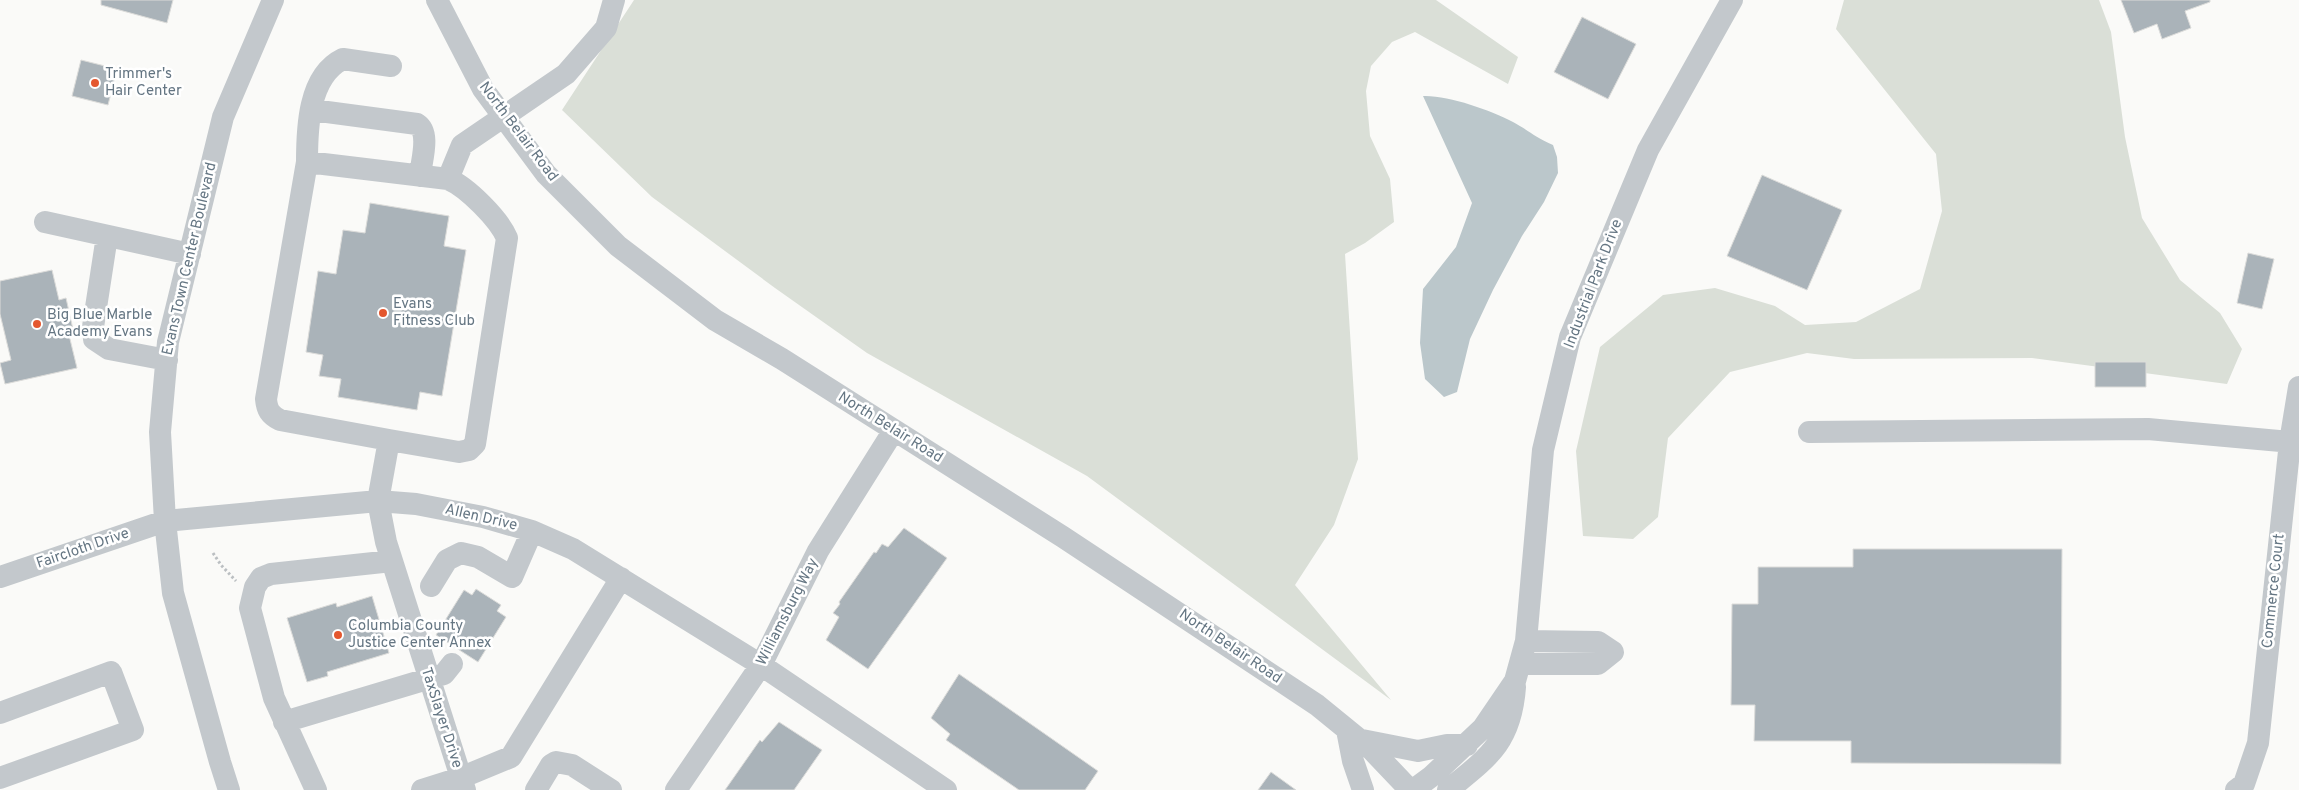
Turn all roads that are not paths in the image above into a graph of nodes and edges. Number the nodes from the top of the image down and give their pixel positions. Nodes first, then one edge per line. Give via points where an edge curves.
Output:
1 (273, 0) edge
2 (437, 0) edge
3 (614, 0) edge
4 (1732, 0) edge
5 (392, 66) dead end
6 (312, 110) junction
7 (503, 116) junction
8 (307, 162) junction
9 (420, 176) junction
10 (448, 179) junction
11 (45, 222) dead end
12 (108, 236) junction
13 (190, 254) junction
14 (167, 360) junction
15 (2299, 387) edge
16 (894, 430) junction
17 (1809, 432) dead end
18 (389, 440) junction
19 (2290, 442) junction
20 (378, 501) junction
21 (165, 522) junction
22 (532, 531) junction
23 (392, 561) junction
24 (0, 577) edge
25 (621, 578) junction
26 (431, 586) dead end
27 (1526, 641) junction
28 (452, 664) dead end
29 (761, 665) junction
30 (1518, 673) junction
31 (428, 679) junction
32 (0, 713) edge
33 (284, 722) junction
34 (1353, 734) junction
35 (1466, 745) junction
36 (1484, 761) junction
37 (0, 778) edge
38 (463, 784) edge
39 (229, 790) edge
40 (316, 790) edge
41 (422, 790) edge
42 (536, 790) edge
43 (611, 790) edge
44 (676, 790) edge
45 (946, 790) edge
46 (1363, 790) edge
47 (1412, 790) edge
48 (1448, 790) edge
49 (1473, 790) edge
50 (2236, 790) edge

1 - 13 street, Evans Town Center Boulevard via 224,116
2 - 7 street, North Belair Road via 483,89
3 - 7 street via 606,28 566,74
4 - 27 street, Industrial Park Drive via 1648,150 1570,336 1544,450
5 - 6 street via 343,59 326,71
6 - 8 street via 307,134
6 - 9 street via 422,127 425,134
7 - 10 street via 462,145
7 - 16 street, North Belair Road via 546,174 618,246 715,320
8 - 9 street
8 - 18 street via 267,408 280,420
9 - 10 street
10 - 18 street via 459,184 502,226 507,238 475,444 469,450 459,452
11 - 12 street
12 - 13 street
12 - 14 street via 93,327 94,339 109,349
13 - 14 street, Evans Town Center Boulevard via 168,342
14 - 21 street, Evans Town Center Boulevard via 160,432
15 - 19 street, Commerce Court
16 - 29 street, Williamsburg Way via 818,551
16 - 34 street, North Belair Road via 1184,617 1316,705
17 - 19 street via 2148,429
18 - 20 street
19 - 50 street, Commerce Court via 2258,743 2244,784
20 - 21 street, Allen Drive
20 - 22 street, Allen Drive via 416,504 483,517
20 - 23 street, TaxSlayer Drive
21 - 24 street, Faircloth Drive
21 - 39 street, Evans Town Center Boulevard via 173,593
22 - 25 street, Allen Drive via 573,548
22 - 26 street via 512,577 478,557 461,553 447,560
23 - 31 street, TaxSlayer Drive
23 - 33 street via 271,574 261,578 253,589 250,608 274,698
25 - 29 street, Allen Drive
25 - 38 street via 511,757
27 - 30 street, Industrial Park Drive
27 - 30 street via 1598,642 1613,652 1598,664
28 - 31 street via 444,674
29 - 44 street, Williamsburg Way
29 - 45 street, Allen Drive
30 - 35 street, Industrial Park Drive via 1483,728
30 - 36 street, Industrial Park Drive via 1508,726
31 - 33 street
31 - 38 street, TaxSlayer Drive
32 - 37 street via 110,672 133,730
33 - 40 street
34 - 35 street via 1418,751
34 - 46 street via 1353,761
34 - 47 street, North Belair Road
35 - 47 street, Industrial Park Drive
36 - 48 street, Industrial Park Drive
36 - 49 street
38 - 41 street
42 - 43 street via 556,762 572,764

